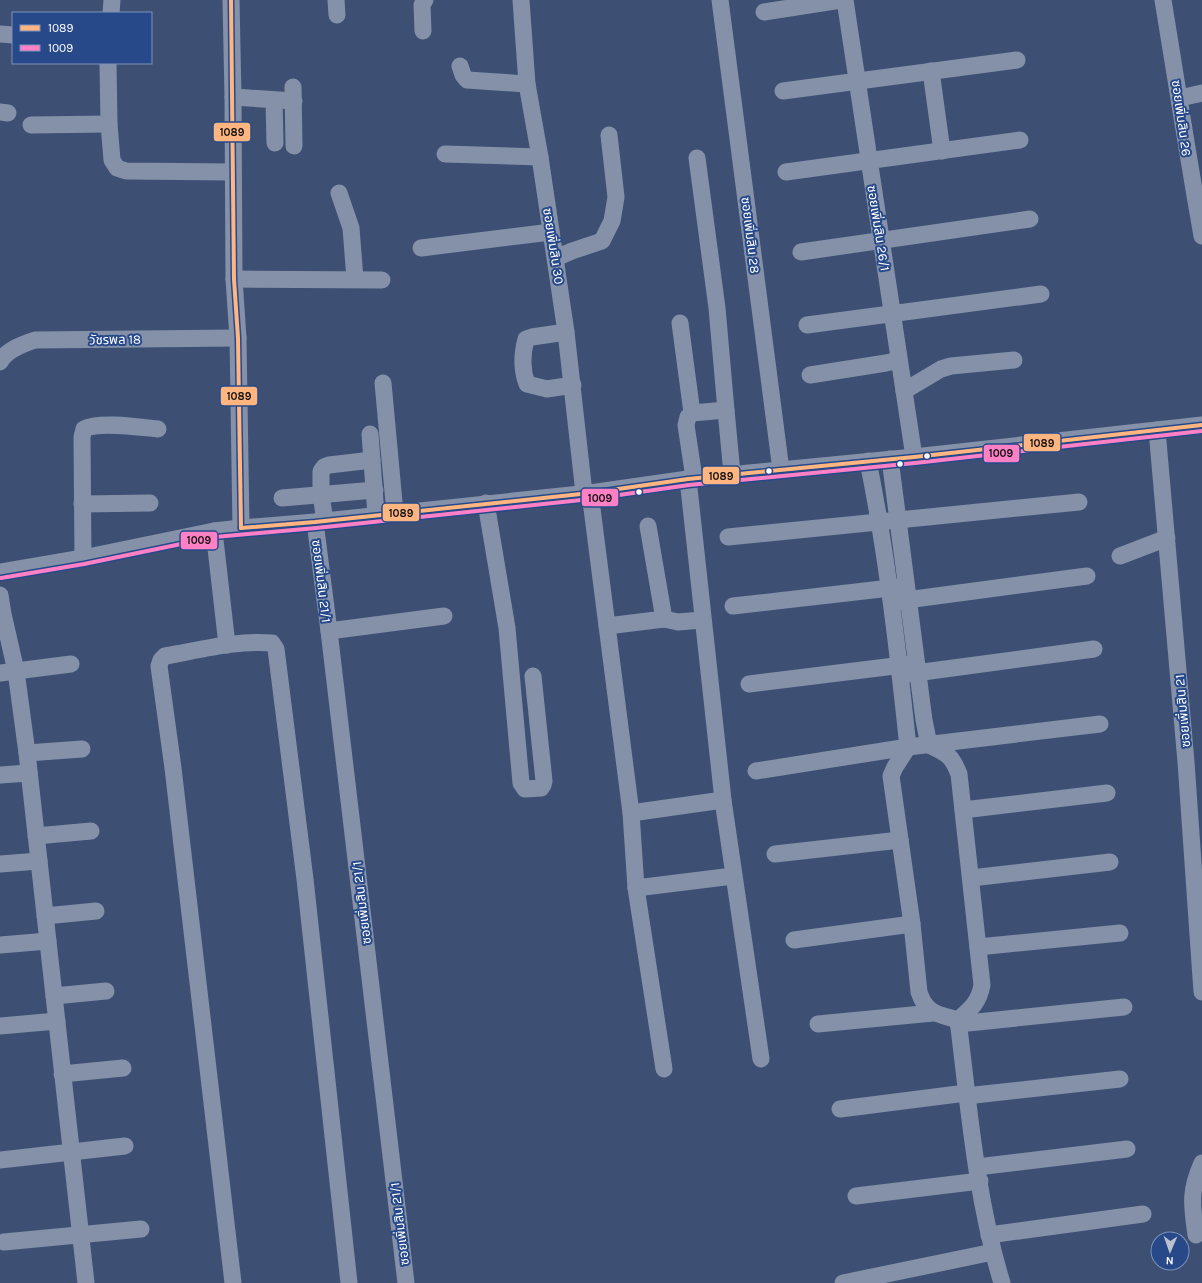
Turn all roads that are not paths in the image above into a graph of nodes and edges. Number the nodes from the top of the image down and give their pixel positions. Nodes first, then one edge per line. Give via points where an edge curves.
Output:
1 (112, 0) edge
2 (231, 0) edge
3 (425, 0) edge
4 (521, 0) edge
5 (720, 0) edge
6 (841, 0) edge
7 (845, 0) edge
8 (1162, 0) edge
9 (111, 12) edge
10 (764, 12) dead end
11 (423, 31) dead end
12 (0, 34) edge
13 (12, 35) edge
14 (1017, 60) dead end
15 (108, 64) edge
16 (460, 66) dead end
17 (931, 71) junction
18 (857, 81) junction
19 (527, 84) junction
20 (783, 91) dead end
21 (1202, 93) edge
22 (233, 97) junction
23 (1180, 98) junction
24 (274, 100) junction
25 (109, 124) junction
26 (31, 125) dead end
27 (609, 135) dead end
28 (1020, 140) dead end
29 (275, 143) dead end
30 (294, 146) dead end
31 (942, 151) junction
32 (445, 154) dead end
33 (540, 157) junction
34 (697, 158) dead end
35 (869, 161) junction
36 (233, 172) junction
37 (786, 172) dead end
38 (339, 193) dead end
39 (1030, 219) dead end
40 (551, 232) junction
41 (1202, 236) edge
42 (881, 240) junction
43 (421, 248) dead end
44 (801, 252) dead end
45 (556, 258) junction
46 (234, 279) junction
47 (355, 279) junction
48 (382, 280) dead end
49 (1041, 294) dead end
50 (892, 314) junction
51 (680, 323) dead end
52 (807, 325) dead end
53 (566, 332) junction
54 (238, 338) junction
55 (899, 360) junction
56 (1014, 360) dead end
57 (0, 362) edge
58 (810, 375) dead end
59 (383, 382) dead end
60 (573, 385) junction
61 (904, 391) junction
62 (726, 410) junction
63 (692, 413) junction
64 (1202, 425) edge
65 (158, 428) dead end
66 (1157, 430) junction
67 (370, 434) dead end
68 (914, 457) junction
69 (890, 459) junction
70 (372, 460) junction
71 (868, 461) junction
72 (781, 470) junction
73 (732, 474) junction
74 (691, 479) junction
75 (375, 490) junction
76 (587, 493) junction
77 (321, 495) junction
78 (282, 498) dead end
79 (1079, 502) dead end
80 (150, 503) dead end
81 (82, 504) junction
82 (486, 504) junction
83 (395, 513) junction
84 (376, 515) junction
85 (899, 520) junction
86 (320, 521) junction
87 (879, 522) junction
88 (648, 526) dead end
89 (241, 528) junction
90 (214, 532) junction
91 (728, 538) dead end
92 (1167, 538) junction
93 (1120, 556) dead end
94 (83, 558) junction
95 (0, 572) edge
96 (1087, 576) dead end
97 (908, 593) junction
98 (890, 595) junction
99 (0, 596) edge
100 (733, 606) dead end
101 (444, 616) dead end
102 (664, 619) junction
103 (702, 620) junction
104 (607, 626) junction
105 (329, 631) junction
106 (227, 645) junction
107 (1094, 649) dead end
108 (71, 664) dead end
109 (918, 668) junction
110 (900, 670) junction
111 (8, 672) edge
112 (532, 676) dead end
113 (749, 684) dead end
114 (1100, 724) dead end
115 (929, 745) junction
116 (908, 747) junction
117 (82, 749) dead end
118 (27, 753) junction
119 (756, 771) dead end
120 (29, 773) junction
121 (0, 776) edge
122 (1107, 793) dead end
123 (723, 800) junction
124 (963, 810) junction
125 (631, 813) junction
126 (91, 831) dead end
127 (36, 836) junction
128 (900, 840) junction
129 (775, 854) dead end
130 (39, 860) junction
131 (1110, 862) dead end
132 (0, 864) edge
133 (733, 876) junction
134 (971, 878) junction
135 (636, 888) junction
136 (96, 911) dead end
137 (45, 916) junction
138 (912, 924) junction
139 (1120, 933) dead end
140 (794, 940) dead end
141 (48, 941) junction
142 (0, 945) edge
143 (978, 947) junction
144 (106, 990) dead end
145 (1202, 992) edge
146 (54, 996) junction
147 (1124, 1007) dead end
148 (933, 1013) junction
149 (57, 1021) junction
150 (958, 1022) junction
151 (818, 1024) dead end
152 (0, 1026) edge
153 (761, 1059) dead end
154 (123, 1068) dead end
155 (664, 1069) dead end
156 (62, 1074) junction
157 (1120, 1079) dead end
158 (966, 1095) junction
159 (840, 1109) dead end
160 (125, 1146) dead end
161 (1127, 1149) dead end
162 (70, 1152) junction
163 (0, 1160) edge
164 (1202, 1163) edge
165 (978, 1174) junction
166 (856, 1196) dead end
167 (1143, 1214) dead end
168 (141, 1229) dead end
169 (80, 1235) junction
170 (989, 1235) junction
171 (1196, 1235) dead end
172 (4, 1242) dead end
173 (993, 1252) junction
174 (86, 1283) edge
175 (233, 1283) edge
176 (349, 1283) edge
177 (406, 1283) edge
178 (843, 1283) edge
179 (1002, 1283) edge

1 - 9 street
2 - 22 street
3 - 11 street via 422,5
4 - 19 street, ซอยเพิ่มสิน 30
5 - 72 street, ซอยเพิ่มสิน 28
6 - 10 street
7 - 18 street, ซอยเพิ่มสิน 26/1
8 - 23 street, ซอยเพิ่มสิน 26
12 - 13 street
14 - 17 street
15 - 25 street
16 - 19 street via 467,80
17 - 18 street
17 - 31 street
18 - 20 street
18 - 35 street, ซอยเพิ่มสิน 26/1
19 - 33 street, ซอยเพิ่มสิน 30
21 - 23 street
22 - 24 street
22 - 36 street
23 - 41 street, ซอยเพิ่มสิน 26 via 1186,151
24 - 29 street
24 - 30 street via 294,94
25 - 26 street
25 - 36 street via 112,160 117,168 126,171
27 - 45 street via 616,197 612,221 602,240
28 - 31 street
31 - 35 street
32 - 33 street
33 - 40 street, ซอยเพิ่มสิน 30
34 - 62 street via 717,308
35 - 37 street
35 - 42 street, ซอยเพิ่มสิน 26/1
36 - 46 street
38 - 47 street via 351,228
39 - 42 street
40 - 43 street
40 - 45 street, ซอยเพิ่มสิน 30
42 - 44 street
42 - 50 street, ซอยเพิ่มสิน 26/1
45 - 53 street, ซอยเพิ่มสิน 30
46 - 47 street
46 - 54 street
47 - 48 street
49 - 50 street
50 - 52 street
50 - 55 street, ซอยเพิ่มสิน 26/1
51 - 63 street
53 - 60 street, ซอยเพิ่มสิน 30
53 - 60 street via 526,340 523,355 525,378 527,384 547,389
54 - 57 street, วัชรพล 18 via 35,340 10,351
54 - 89 street
55 - 58 street
55 - 61 street, ซอยเพิ่มสิน 26/1
56 - 61 street via 951,366
59 - 83 street
60 - 76 street, ซอยเพิ่มสิน 30
61 - 68 street, ซอยเพิ่มสิน 26/1
62 - 63 street
62 - 73 street
63 - 74 street via 686,425
64 - 66 street
65 - 81 street via 105,425 84,429
66 - 68 street
66 - 92 street, ซอยเพิ่มสิน 21
67 - 70 street
68 - 69 street
69 - 71 street
69 - 85 street
70 - 75 street
70 - 77 street, ซอยเพิ่มสิน 21/1 via 324,467 320,475
71 - 72 street
71 - 87 street
72 - 73 street
73 - 74 street
74 - 76 street
74 - 103 street
75 - 77 street
75 - 84 street
76 - 82 street
76 - 104 street, ซอยเพิ่มสิน 30
77 - 78 street
77 - 86 street, ซอยเพิ่มสิน 21/1
79 - 85 street
80 - 81 street
81 - 94 street
82 - 83 street
82 - 112 street via 507,628 521,783 525,789 541,788 544,781
83 - 84 street
84 - 86 street
85 - 87 street
85 - 97 street
86 - 89 street
86 - 105 street, ซอยเพิ่มสิน 21/1
87 - 91 street
87 - 98 street
88 - 102 street
89 - 90 street
90 - 94 street
90 - 106 street
92 - 93 street
92 - 145 street, ซอยเพิ่มสิน 21
94 - 95 street
96 - 97 street
97 - 98 street
97 - 109 street
98 - 100 street
98 - 110 street
99 - 111 street
101 - 105 street
102 - 103 street via 678,622
102 - 104 street
103 - 123 street
104 - 125 street, ซอยเพิ่มสิน 30
105 - 177 street, ซอยเพิ่มสิน 21/1
106 - 175 street via 165,656 159,666
106 - 176 street via 262,642 272,643 276,649 305,879
107 - 109 street
108 - 111 street
109 - 110 street
109 - 115 street
110 - 113 street
110 - 116 street
111 - 118 street
114 - 115 street
115 - 116 street
115 - 124 street via 954,761 959,774
116 - 119 street
116 - 128 street via 891,776
117 - 118 street
118 - 120 street
120 - 121 street
120 - 127 street
122 - 124 street
123 - 125 street
123 - 133 street
124 - 134 street
125 - 135 street, ซอยเพิ่มสิน 30
126 - 127 street
127 - 130 street
128 - 129 street
128 - 138 street
130 - 132 street
130 - 137 street
131 - 134 street
133 - 135 street
133 - 153 street
134 - 143 street
135 - 155 street, ซอยเพิ่มสิน 30
136 - 137 street
137 - 141 street
138 - 140 street
138 - 148 street via 919,992 922,1002
139 - 143 street
141 - 142 street
141 - 146 street
143 - 150 street via 982,985 980,996 971,1010
144 - 146 street
146 - 149 street
147 - 150 street
148 - 150 street
148 - 151 street
149 - 152 street
149 - 156 street
150 - 158 street
154 - 156 street
156 - 162 street
157 - 158 street
158 - 159 street
158 - 165 street
160 - 162 street
161 - 165 street
162 - 163 street
162 - 169 street
164 - 171 street via 1193,1186 1192,1204
165 - 166 street
165 - 170 street
167 - 170 street
168 - 169 street
169 - 172 street
169 - 174 street
170 - 173 street
173 - 178 street
173 - 179 street

